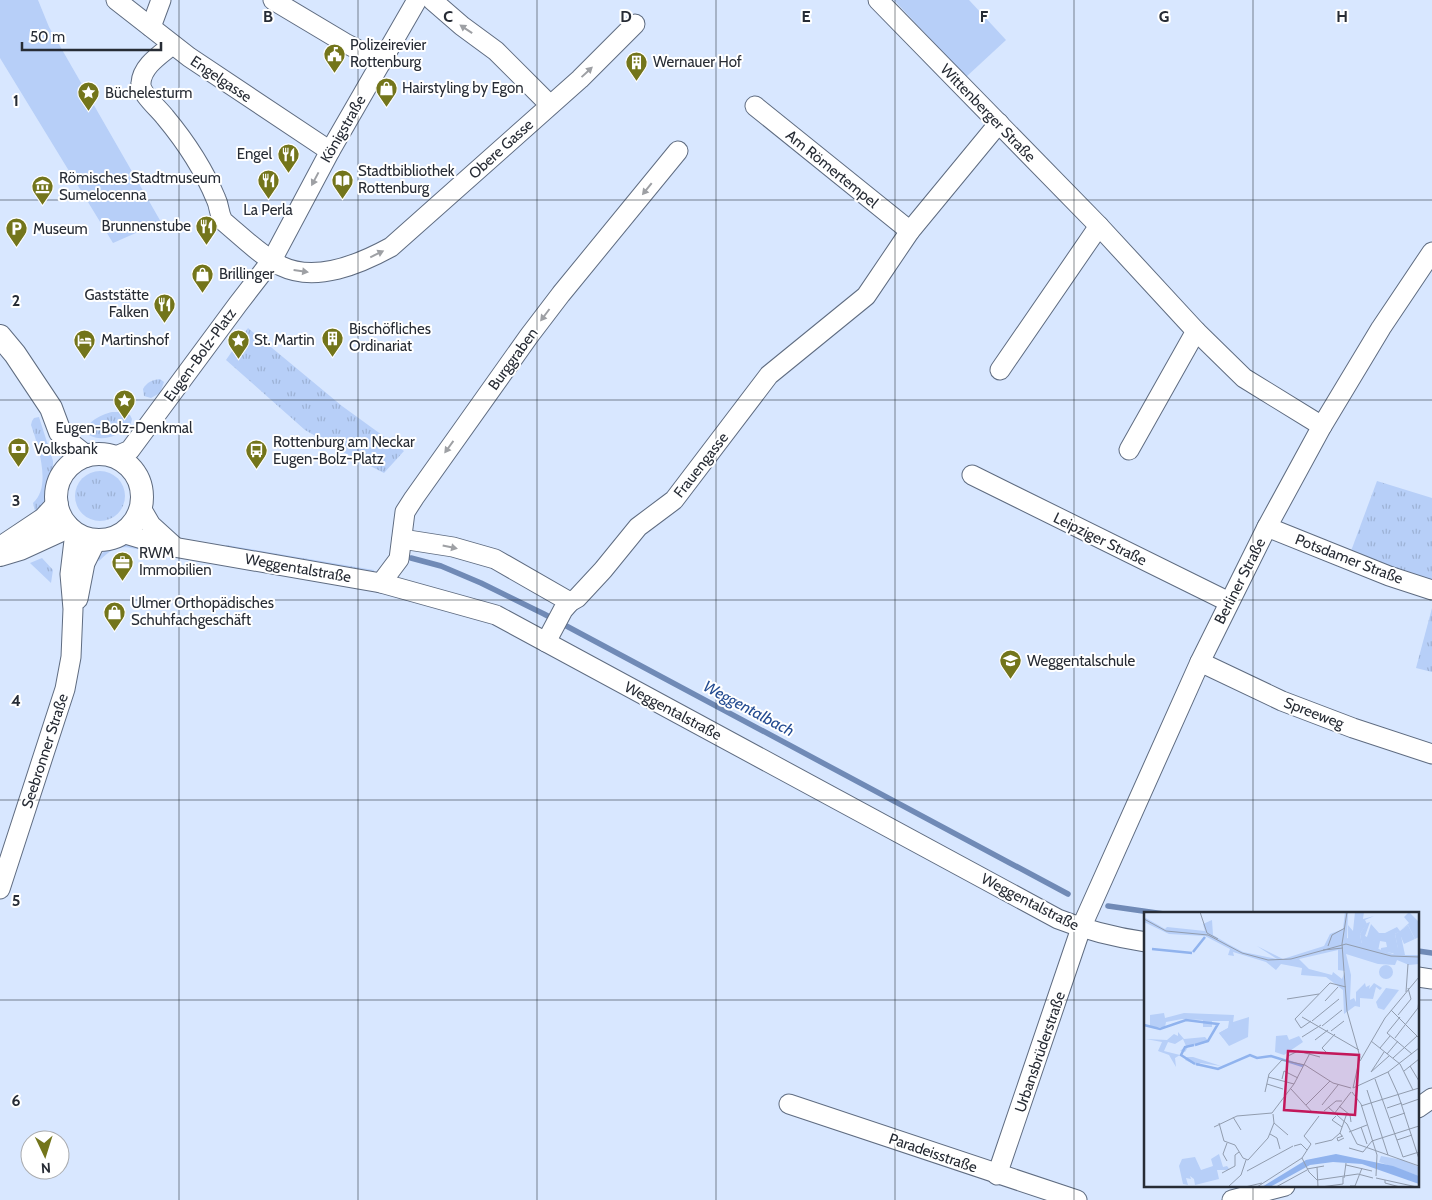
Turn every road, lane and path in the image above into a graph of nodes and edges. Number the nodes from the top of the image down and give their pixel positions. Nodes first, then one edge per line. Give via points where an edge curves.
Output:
1 (116, 0) edge
2 (161, 0) edge
3 (273, 0) edge
4 (417, 0) edge
5 (878, 0) edge
6 (437, 2) edge
7 (635, 24) dead end
8 (151, 27) junction
9 (172, 45) junction
10 (382, 62) junction
11 (550, 105) junction
12 (755, 106) dead end
13 (999, 123) junction
14 (330, 151) junction
15 (678, 151) dead end
16 (1099, 226) junction
17 (910, 231) junction
18 (1432, 252) edge
19 (272, 260) junction
20 (1426, 271) edge
21 (1196, 331) junction
22 (0, 336) edge
23 (1000, 370) dead end
24 (1322, 426) junction
25 (60, 432) junction
26 (1130, 450) dead end
27 (85, 456) junction
28 (124, 457) junction
29 (65, 472) junction
30 (972, 475) dead end
31 (57, 505) junction
32 (141, 508) junction
33 (1267, 527) junction
34 (72, 529) junction
35 (122, 533) junction
36 (97, 539) junction
37 (402, 539) junction
38 (176, 547) junction
39 (0, 550) edge
40 (0, 555) edge
41 (381, 583) junction
42 (1432, 590) edge
43 (1229, 602) junction
44 (566, 606) junction
45 (73, 609) junction
46 (548, 636) junction
47 (1200, 662) junction
48 (1432, 754) edge
49 (0, 890) edge
50 (1081, 928) junction
51 (1144, 942) edge
52 (1432, 1098) edge
53 (789, 1104) dead end
54 (1420, 1107) edge
55 (997, 1175) junction
56 (1277, 1188) edge
57 (1077, 1200) edge
58 (1232, 1200) edge

1 - 8 street, Engelgasse
2 - 8 street
3 - 10 street
4 - 10 street, Königstraße
5 - 13 street, Wittenberger Straße
11 -> 6 street via 496,51
11 -> 7 street, Obere Gasse
8 - 9 street, Engelgasse
9 - 14 street, Engelgasse
9 - 19 street, Obere Gasse via 144,70 140,85 187,146 217,201 223,221
10 - 14 street, Königstraße
19 -> 11 street, Obere Gasse via 294,271 331,270 373,257 391,247
12 - 17 street, Am Römertempel
13 - 16 street, Wittenberger Straße
13 - 17 street
14 -> 19 street, Königstraße
15 -> 37 street, Burggraben via 561,294 499,377 404,512
16 - 21 street, Wittenberger Straße
16 - 23 street
17 - 44 street, Frauengasse via 866,296 769,375 674,500 638,527 603,570
18 - 20 street, Berliner Straße
19 - 28 street, Eugen-Bolz-Platz
20 - 24 street, Berliner Straße via 1371,344
21 - 24 street, Wittenberger Straße via 1244,378
21 - 26 street
22 - 25 main road via 51,408
24 - 33 street, Berliner Straße
25 - 27 main road
25 - 29 main road
27 - 28 main road via 105,454
27 - 29 main road
28 - 32 main road via 140,483
29 - 31 main road via 56,494
30 - 43 street, Leipziger Straße
31 - 34 main road via 61,517
31 - 39 main road via 44,519
32 - 35 main road via 134,522
32 - 38 street, Weggentalstraße via 150,526
33 - 42 street, Potsdamer Straße
33 - 43 street, Berliner Straße
34 - 36 main road
34 - 40 main road
34 - 45 street, Seebronner Straße via 70,574
35 - 36 main road
35 - 38 street, Weggentalstraße
36 - 45 street, Seebronner Straße via 85,563
37 - 41 street, Burggraben via 399,559
37 -> 44 street via 453,546 495,559
38 - 41 street, Weggentalstraße
41 - 46 street, Weggentalstraße via 496,615
43 - 47 street, Berliner Straße
44 - 46 street, Frauengasse
45 - 49 street, Seebronner Straße via 71,657 65,689
46 - 50 street, Weggentalstraße via 1058,919
47 - 48 street, Spreeweg via 1282,701
47 - 50 street, Berliner Straße
50 - 51 street, Weggentalstraße
50 - 55 street, Urbansbrüderstraße
52 - 54 street
53 - 55 street, Paradeisstraße
55 - 57 street, Paradeisstraße
56 - 58 street

